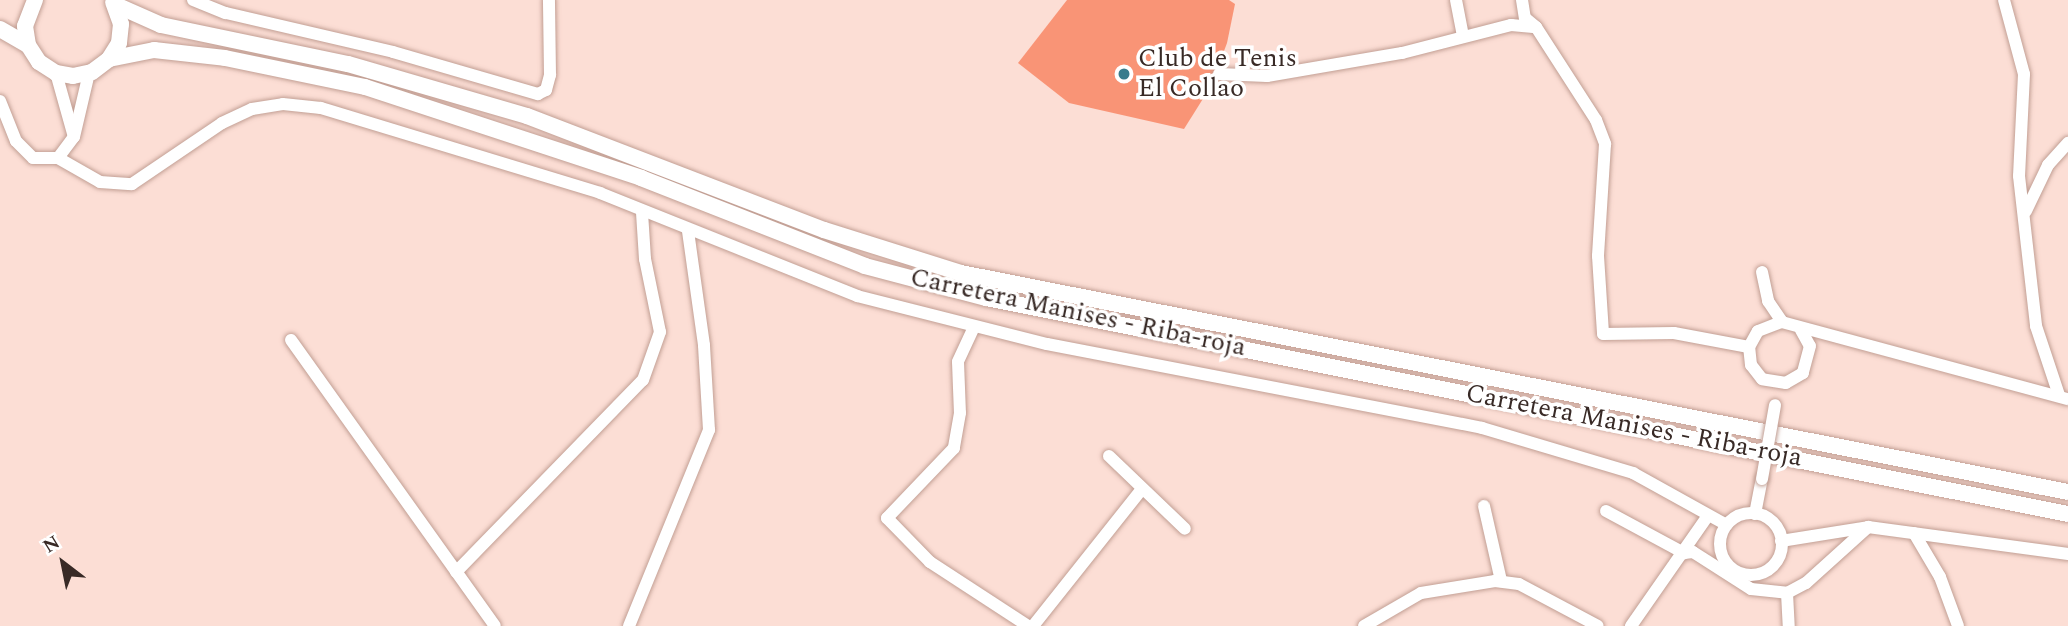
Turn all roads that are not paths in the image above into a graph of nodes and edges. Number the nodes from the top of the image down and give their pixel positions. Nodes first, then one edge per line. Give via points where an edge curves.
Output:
1 (36, 0) edge
2 (193, 0) edge
3 (549, 0) edge
4 (1456, 0) edge
5 (1522, 0) edge
6 (2004, 0) edge
7 (114, 3) edge
8 (1536, 27) junction
9 (0, 29) edge
10 (1463, 35) junction
11 (28, 45) junction
12 (110, 59) junction
13 (56, 73) junction
14 (89, 73) junction
15 (1219, 74) dead end
16 (0, 101) edge
17 (74, 137) junction
18 (2068, 143) edge
19 (58, 158) junction
20 (642, 212) junction
21 (2025, 212) junction
22 (688, 231) junction
23 (1762, 272) dead end
24 (1782, 322) junction
25 (974, 327) junction
26 (1801, 330) junction
27 (291, 340) dead end
28 (1749, 347) junction
29 (1779, 384) junction
30 (2063, 397) edge
31 (1109, 456) dead end
32 (1141, 489) junction
33 (2068, 492) edge
34 (1484, 506) dead end
35 (1606, 511) dead end
36 (1755, 514) junction
37 (2068, 514) edge
38 (1707, 517) junction
39 (1727, 525) junction
40 (1868, 527) junction
41 (1185, 529) dead end
42 (1914, 533) junction
43 (1781, 541) junction
44 (1684, 554) junction
45 (2068, 554) edge
46 (456, 572) junction
47 (1501, 582) junction
48 (1787, 593) junction
49 (495, 626) edge
50 (629, 626) edge
51 (1030, 626) edge
52 (1364, 626) edge
53 (1598, 626) edge
54 (1631, 626) edge
55 (1789, 626) edge
56 (1958, 626) edge

1 - 11 main road via 25,26
2 - 3 street via 226,13 393,51 538,94 546,90 550,75
4 - 10 street
5 - 8 street via 1525,18
6 - 21 street via 2024,74 2018,135
7 - 12 main road via 121,24 119,43
7 - 33 main road, Carretera Manises - Riba-roja via 161,25 348,64 527,116 824,230 961,273
8 - 10 street via 1511,25
8 - 28 street via 1554,49 1605,145 1598,256 1603,334 1674,333
9 - 11 main road
10 - 15 street via 1402,53 1267,76
11 - 13 main road via 39,62
12 - 14 main road
12 - 37 main road, Carretera Manises - Riba-roja via 153,50 365,87 641,178 865,266 986,298
13 - 14 main road
13 - 17 street
14 - 17 street
16 - 19 street via 23,152 33,158
17 - 19 street
18 - 21 street via 2048,165
19 - 20 street via 100,182 132,184 222,123 252,109 283,104 347,114 563,181
20 - 22 street
20 - 46 street via 645,260 660,332 643,380
21 - 30 street via 2036,326
22 - 25 street via 822,284
22 - 50 street via 704,345 709,430
23 - 24 street via 1768,301
24 - 26 street
24 - 28 street via 1758,331
25 - 38 street via 1482,428 1633,473
25 - 51 street via 958,362 960,413 954,448 887,518 930,562
26 - 29 street via 1810,346 1807,367 1798,378
26 - 30 street
27 - 46 street
28 - 29 street via 1755,372
29 - 36 street, bridge
31 - 32 street
32 - 41 street
32 - 51 street
34 - 47 street
35 - 44 street
36 - 39 street
36 - 43 street via 1773,523
38 - 39 street
38 - 44 street
39 - 43 street via 1721,535 1722,557 1737,572 1748,575 1769,569 1778,558
40 - 42 street
40 - 43 street
40 - 48 street via 1806,583
42 - 45 street
42 - 56 street via 1940,577
44 - 48 street via 1693,552 1751,589
44 - 54 street
46 - 49 street
47 - 52 street via 1422,593
47 - 53 street via 1545,596
48 - 55 street

